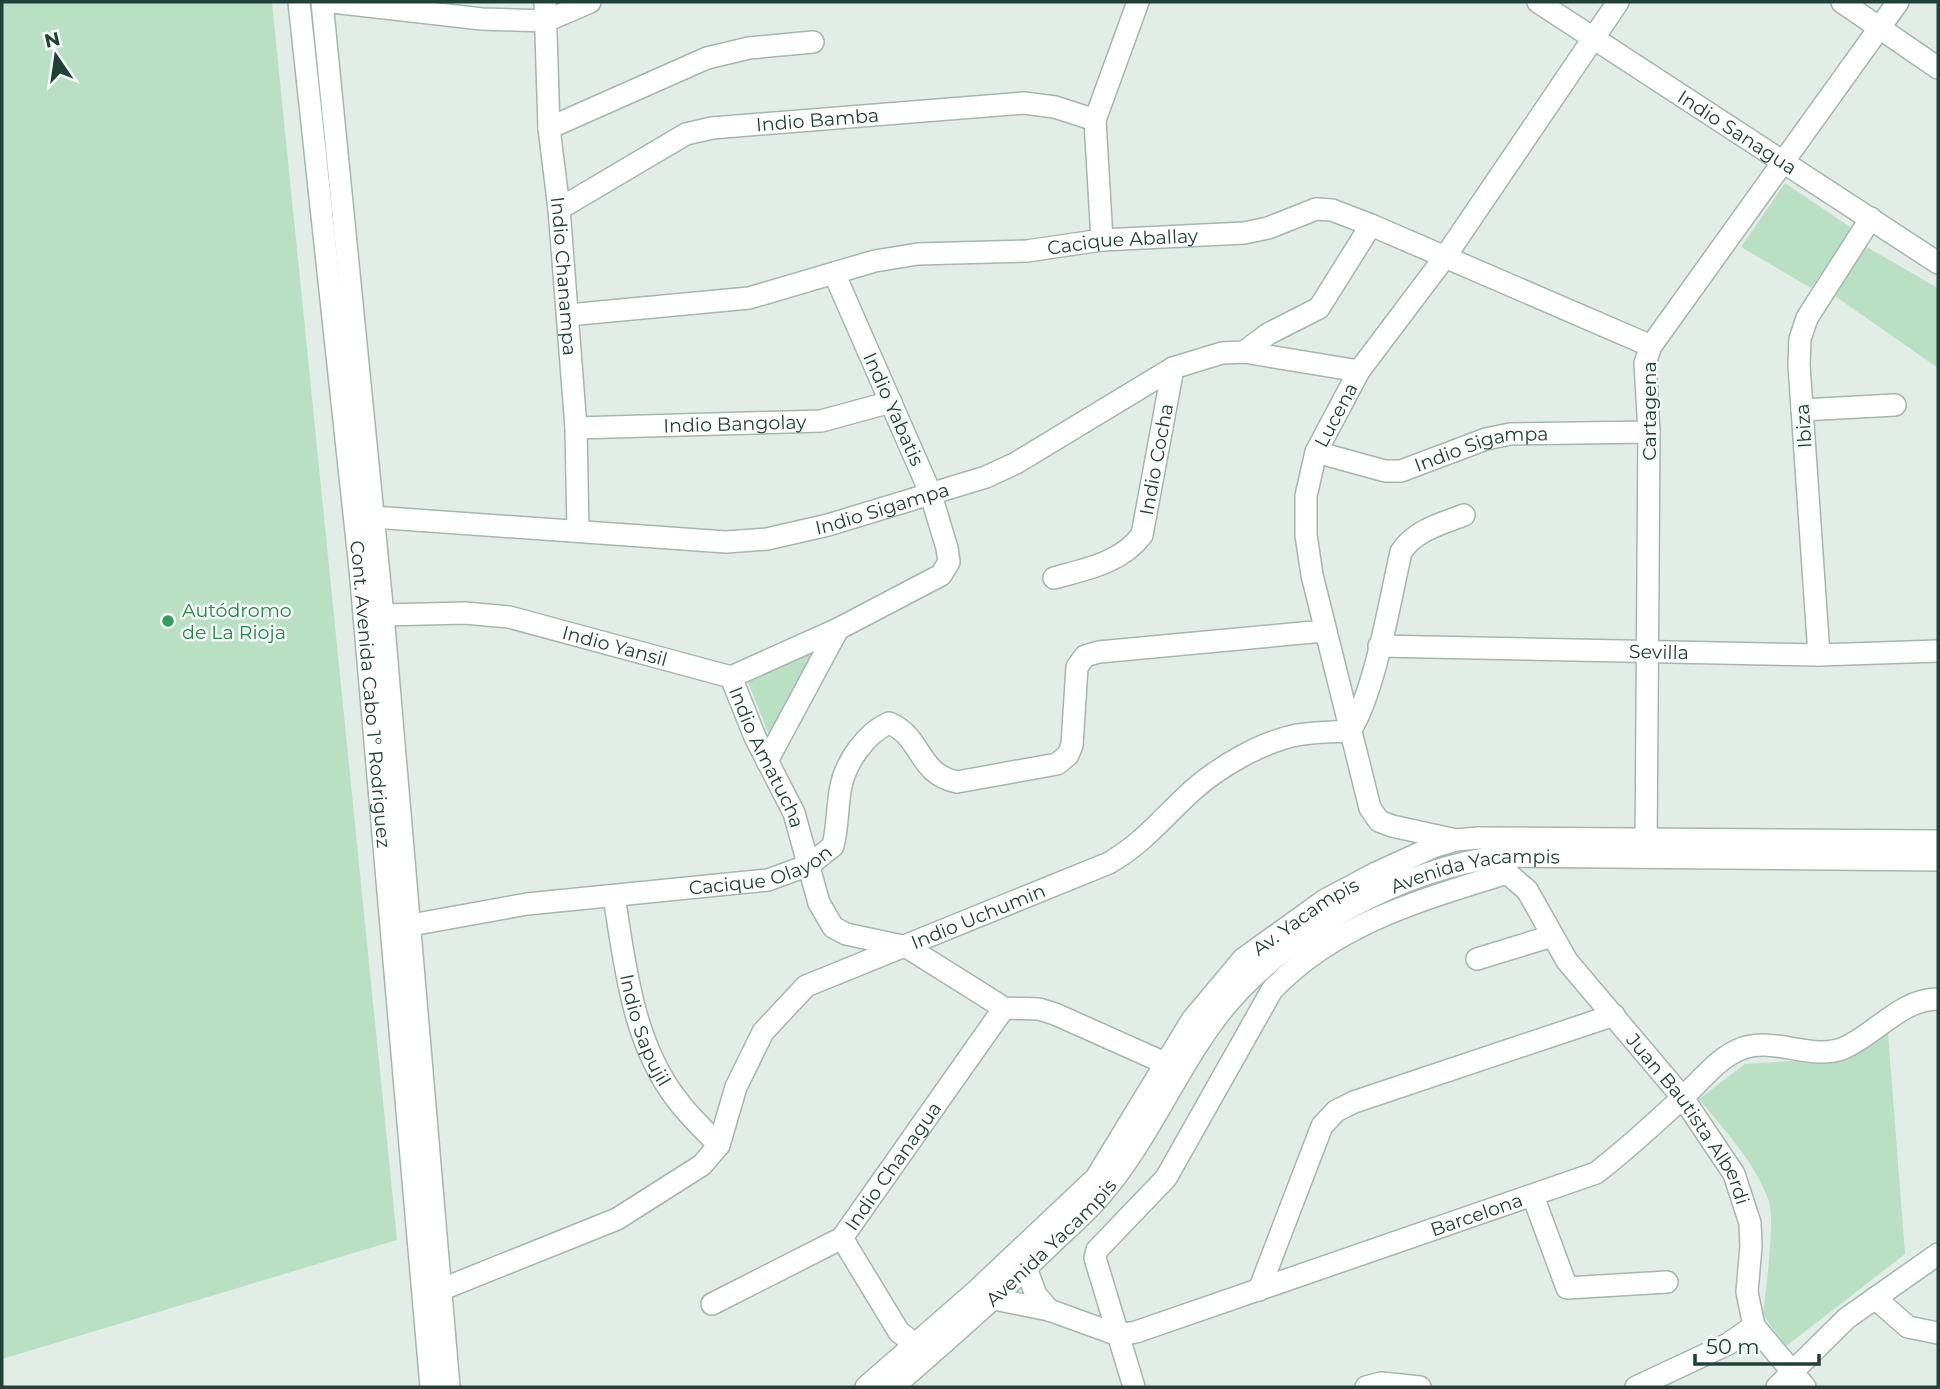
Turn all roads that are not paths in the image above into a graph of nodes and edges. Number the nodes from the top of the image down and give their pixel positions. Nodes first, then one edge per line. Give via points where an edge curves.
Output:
1 (299, 2) edge
2 (322, 2) edge
3 (332, 2) edge
4 (590, 2) edge
5 (1138, 2) edge
6 (1538, 2) edge
7 (1618, 2) edge
8 (1842, 2) edge
9 (1898, 2) edge
10 (545, 11) edge
11 (1880, 27) junction
12 (1592, 40) junction
13 (813, 42) dead end
14 (1938, 68) edge
15 (1095, 120) junction
16 (549, 128) junction
17 (1783, 161) junction
18 (559, 209) junction
19 (1871, 218) junction
20 (1371, 225) junction
21 (1102, 240) junction
22 (1445, 257) junction
23 (1938, 263) edge
24 (834, 273) junction
25 (568, 315) junction
26 (1651, 346) junction
27 (1244, 352) junction
28 (1173, 369) junction
29 (1359, 371) junction
30 (891, 402) junction
31 (1895, 405) dead end
32 (1802, 410) junction
33 (576, 428) junction
34 (1649, 432) junction
35 (1316, 452) junction
36 (930, 492) junction
37 (1464, 514) dead end
38 (373, 517) junction
39 (578, 531) junction
40 (1054, 578) dead end
41 (383, 615) junction
42 (838, 629) junction
43 (1324, 631) junction
44 (1379, 646) junction
45 (1648, 651) junction
46 (1938, 651) edge
47 (1819, 655) junction
48 (732, 677) junction
49 (1350, 731) junction
50 (767, 761) junction
51 (1456, 839) junction
52 (1938, 841) edge
53 (1646, 847) junction
54 (1938, 860) edge
55 (809, 865) junction
56 (1506, 865) junction
57 (614, 896) junction
58 (411, 925) junction
59 (1552, 936) junction
60 (907, 947) junction
61 (1477, 959) dead end
62 (1938, 999) edge
63 (1004, 1008) junction
64 (1614, 1015) junction
65 (1167, 1064) junction
66 (1683, 1098) junction
67 (719, 1144) junction
68 (1533, 1196) junction
69 (842, 1238) junction
70 (1938, 1254) edge
71 (1026, 1268) junction
72 (1667, 1282) dead end
73 (440, 1290) junction
74 (1259, 1290) junction
75 (984, 1297) junction
76 (1875, 1298) junction
77 (712, 1304) dead end
78 (1049, 1310) junction
79 (1754, 1326) junction
80 (1938, 1333) edge
81 (1118, 1335) junction
82 (915, 1345) junction
83 (940, 1346) junction
84 (1799, 1379) edge
85 (431, 1387) edge
86 (449, 1387) edge
87 (866, 1387) edge
88 (893, 1387) edge
89 (1134, 1387) edge
90 (1366, 1387) edge
91 (1420, 1387) edge
92 (1636, 1387) edge
93 (1777, 1387) edge

1 - 85 street, Cont. Avenida Cabo 1° Rodriguez via 360,569
2 - 38 street, Cont. Avenida Cabo 1° Rodriguez
3 - 10 street via 482,19
4 - 10 street
5 - 15 street
6 - 12 street, Indio Sanagua
7 - 12 street, Lucena
8 - 11 street
9 - 11 street, Cartagena
10 - 16 street, Indio Chanampa
11 - 14 street
11 - 17 street, Cartagena
12 - 17 street, Indio Sanagua
12 - 22 street, Lucena
13 - 16 street via 749,48 707,58
15 - 18 street, Indio Bamba via 1024,103 712,128 686,134
15 - 21 street
16 - 18 street, Indio Chanampa
17 - 19 street, Indio Sanagua
17 - 26 street, Cartagena
18 - 25 street, Indio Chanampa
19 - 23 street, Indio Sanagua
19 - 32 street, Ibiza via 1807,318 1800,339
20 - 21 street, Cacique Aballay via 1332,210 1316,209 1244,233
20 - 22 street, Cacique Aballay
20 - 27 street via 1319,308
21 - 24 street, Cacique Aballay via 1027,251 918,254
22 - 26 street, Cacique Aballay
22 - 29 street, Lucena
24 - 25 street, Cacique Aballay via 749,298
24 - 30 street, Indio Yabatis
25 - 33 street, Indio Chanampa
26 - 34 street, Cartagena via 1645,363
27 - 28 street, Indio Sigampa via 1222,353
27 - 29 street, Indio Sigampa
28 - 36 street, Indio Sigampa via 1016,463 986,477
28 - 40 street, Indio Cocha via 1142,535 1131,549 1102,564
29 - 35 street, Lucena
30 - 33 street, Indio Bangolay via 821,421
30 - 36 street, Indio Yabatis
31 - 32 street
32 - 47 street, Ibiza
33 - 39 street, Indio Chanampa
34 - 35 street, Indio Sigampa via 1510,434 1401,471
34 - 45 street, Cartagena
35 - 43 street, Lucena via 1306,496 1306,535
36 - 39 street, Indio Sigampa via 828,525 766,539 726,542
36 - 42 street, Indio Yabatis via 947,548 948,562 941,575
37 - 44 street via 1407,542
38 - 39 street, Indio Sigampa
38 - 41 street, Cont. Avenida Cabo 1° Rodriguez
41 - 48 street, Indio Yansil via 509,617
41 - 58 street, Cont. Avenida Cabo 1° Rodriguez
42 - 48 street
42 - 50 street
43 - 49 street, Lucena
43 - 55 street, Cacique Olayon via 1086,656 1077,667 1072,745 1057,764 957,782 944,779 932,771 904,729 889,723 874,730 848,768 833,846
44 - 45 street, Sevilla
44 - 49 street
45 - 47 street, Sevilla
45 - 53 street, Cartagena
46 - 47 street, Sevilla
48 - 50 street, Indio Amatucha
49 - 51 street, Lucena via 1368,801 1379,821
49 - 60 street, Indio Uchumin via 1279,740 1215,773 1153,833 1109,863
50 - 55 street, Indio Amatucha via 794,813
51 - 53 street, Av. Yacampis
51 - 65 street, Av. Yacampis via 1325,900 1261,946 1215,988
52 - 53 street, Av. Yacampis
53 - 54 street, Avenida Yacampis
53 - 56 street, Avenida Yacampis
55 - 57 street, Cacique Olayon via 768,880
55 - 60 street, Indio Amatucha via 819,903 833,927
56 - 59 street, Juan Bautista Alberdi via 1527,890
56 - 71 street, Avenida Yacampis via 1471,859 1399,884 1325,923 1257,973 1218,1016 1112,1181
56 - 81 street via 1357,927 1272,990 1166,1178 1097,1250 1095,1258
57 - 58 street, Cacique Olayon via 527,904
57 - 67 street, Indio Sapujil via 626,977 647,1043 677,1100
58 - 73 street, Cont. Avenida Cabo 1° Rodriguez
59 - 61 street
59 - 64 street, Juan Bautista Alberdi via 1567,961
60 - 63 street, Indio Amatucha
60 - 67 street, Indio Uchumin via 806,986 783,1007 748,1060
62 - 66 street, Barcelona via 1903,1010 1834,1051 1766,1045 1743,1048 1723,1060
63 - 65 street via 1055,1014
63 - 69 street, Indio Chanagua
64 - 66 street, Juan Bautista Alberdi
64 - 74 street via 1336,1111 1322,1126
65 - 75 street, Av. Yacampis via 1096,1178
66 - 68 street, Barcelona via 1596,1173
66 - 79 street, Juan Bautista Alberdi via 1734,1174 1745,1202 1751,1246 1747,1292
67 - 73 street, Indio Uchumin via 677,1184 617,1219
68 - 72 street via 1567,1288
68 - 74 street, Barcelona
69 - 77 street, Indio Chanagua
69 - 82 street via 899,1332
70 - 76 street
71 - 75 street, Avenida Yacampis
71 - 78 street via 1036,1295
73 - 86 street, Cont. Avenida Cabo 1° Rodriguez
74 - 81 street, Barcelona
75 - 78 street
75 - 82 street, Av. Yacampis
75 - 83 street, Avenida Yacampis
76 - 80 street via 1908,1327
76 - 84 street via 1847,1318
78 - 81 street
79 - 84 street, Juan Bautista Alberdi
79 - 92 street via 1728,1344
81 - 89 street
82 - 83 street
82 - 87 street, Av. Yacampis
83 - 88 street, Avenida Yacampis
84 - 93 street
90 - 91 street via 1381,1383

